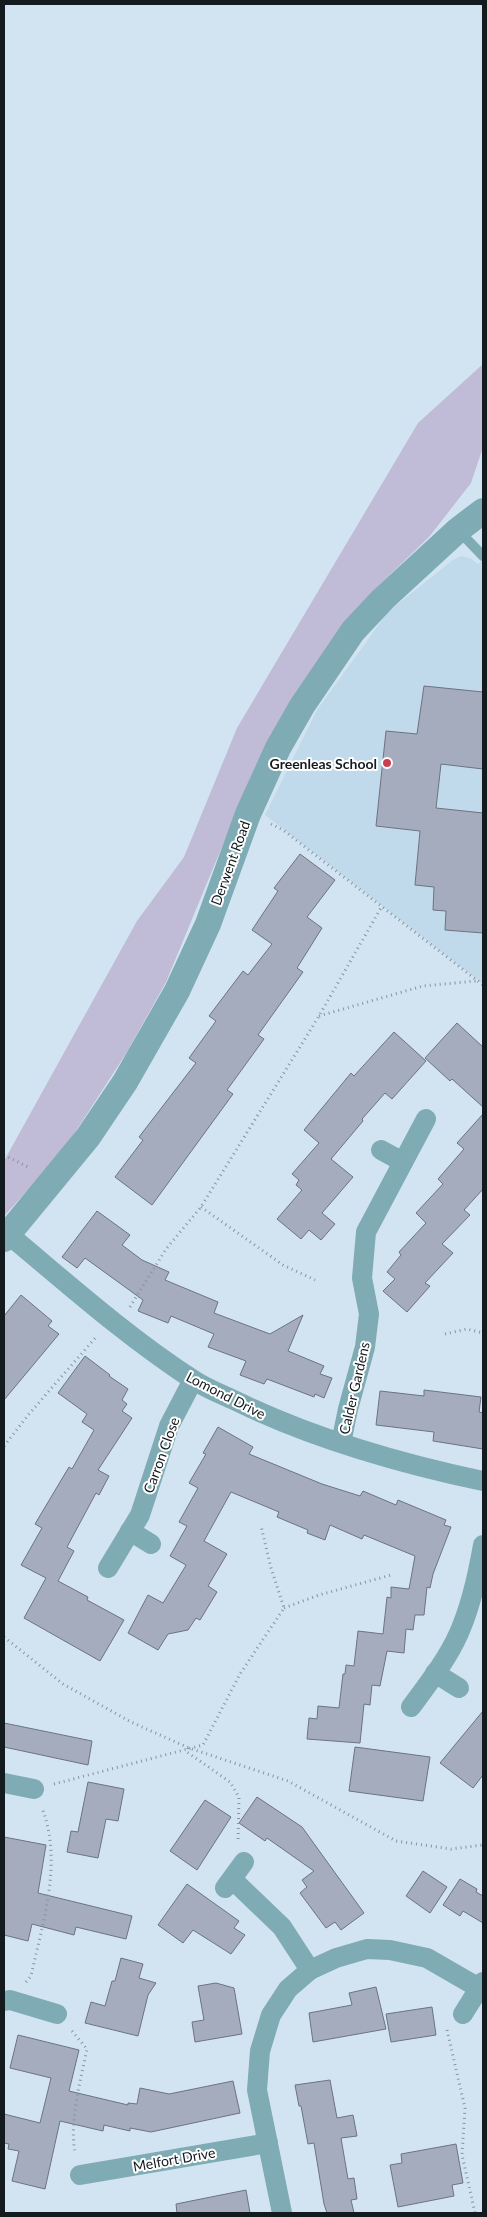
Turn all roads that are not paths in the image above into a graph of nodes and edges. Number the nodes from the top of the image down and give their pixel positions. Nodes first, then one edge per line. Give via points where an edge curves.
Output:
1 (483, 511) edge
2 (458, 530) junction
3 (483, 556) edge
4 (426, 1119) dead end
5 (381, 1150) dead end
6 (402, 1162) junction
7 (6, 1236) edge
8 (193, 1380) junction
9 (341, 1444) junction
10 (483, 1481) edge
11 (130, 1532) junction
12 (151, 1544) dead end
13 (483, 1545) edge
14 (108, 1568) dead end
15 (435, 1673) junction
16 (459, 1688) dead end
17 (411, 1707) dead end
18 (4, 1783) edge
19 (34, 1789) road end
20 (244, 1862) road end
21 (310, 1970) junction
22 (481, 1985) edge
23 (7, 2000) edge
24 (57, 2014) road end
25 (462, 2014) road end
26 (268, 2142) junction
27 (80, 2175) road end
28 (282, 2213) edge

1 - 2 street, Derwent Road
2 - 3 lane
2 - 7 street, Derwent Road via 353,631 302,706 278,748 248,814 208,924 177,992 125,1082 88,1137
4 - 6 street, Calder Gardens
5 - 6 street
6 - 9 street, Calder Gardens via 366,1232 362,1278 369,1314 366,1347
7 - 8 street, Lomond Drive via 114,1323
8 - 9 street, Lomond Drive via 269,1417
8 - 11 street, Carron Close via 169,1426 140,1515
9 - 10 street, Lomond Drive via 422,1468
11 - 12 street
11 - 14 street, Carron Close
13 - 15 street via 479,1570 459,1633
15 - 16 street
15 - 17 street
18 - 19 street
20 - 21 street via 228,1884 282,1927
21 - 22 street via 367,1949 390,1950 427,1958
21 - 26 street via 288,1989 271,2015 260,2052 257,2090
22 - 25 street
23 - 24 street
26 - 27 street, Melfort Drive
26 - 28 street

